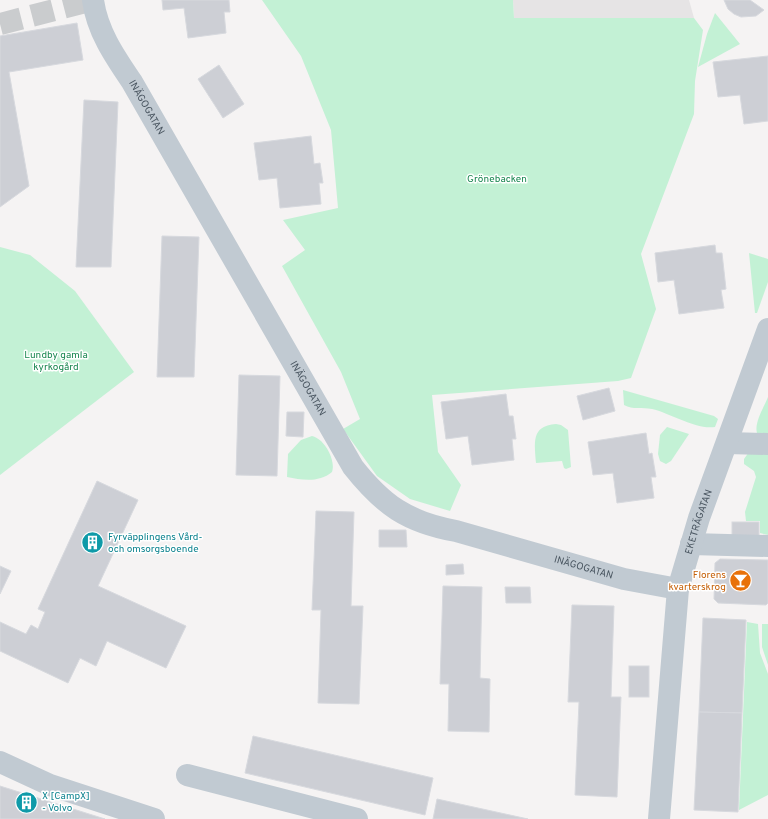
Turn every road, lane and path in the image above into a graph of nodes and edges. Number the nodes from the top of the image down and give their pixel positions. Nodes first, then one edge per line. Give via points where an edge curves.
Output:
1 (93, 0) edge
2 (766, 343) edge
3 (727, 443) junction
4 (768, 444) edge
5 (691, 544) junction
6 (768, 546) edge
7 (678, 589) junction
8 (0, 762) edge
9 (187, 775) dead end
10 (154, 819) edge
11 (357, 819) edge
12 (659, 819) edge

1 - 7 street, INÄGOGATAN via 101,30 111,52 132,82 349,461 369,488 400,512 433,527 456,531 624,579
2 - 3 street, EKETRÄGATAN via 737,386
3 - 4 street
3 - 5 street, EKETRÄGATAN
5 - 6 street
5 - 7 street, EKETRÄGATAN
7 - 12 street, EKETRÄGATAN
8 - 10 street via 50,785
9 - 11 street

